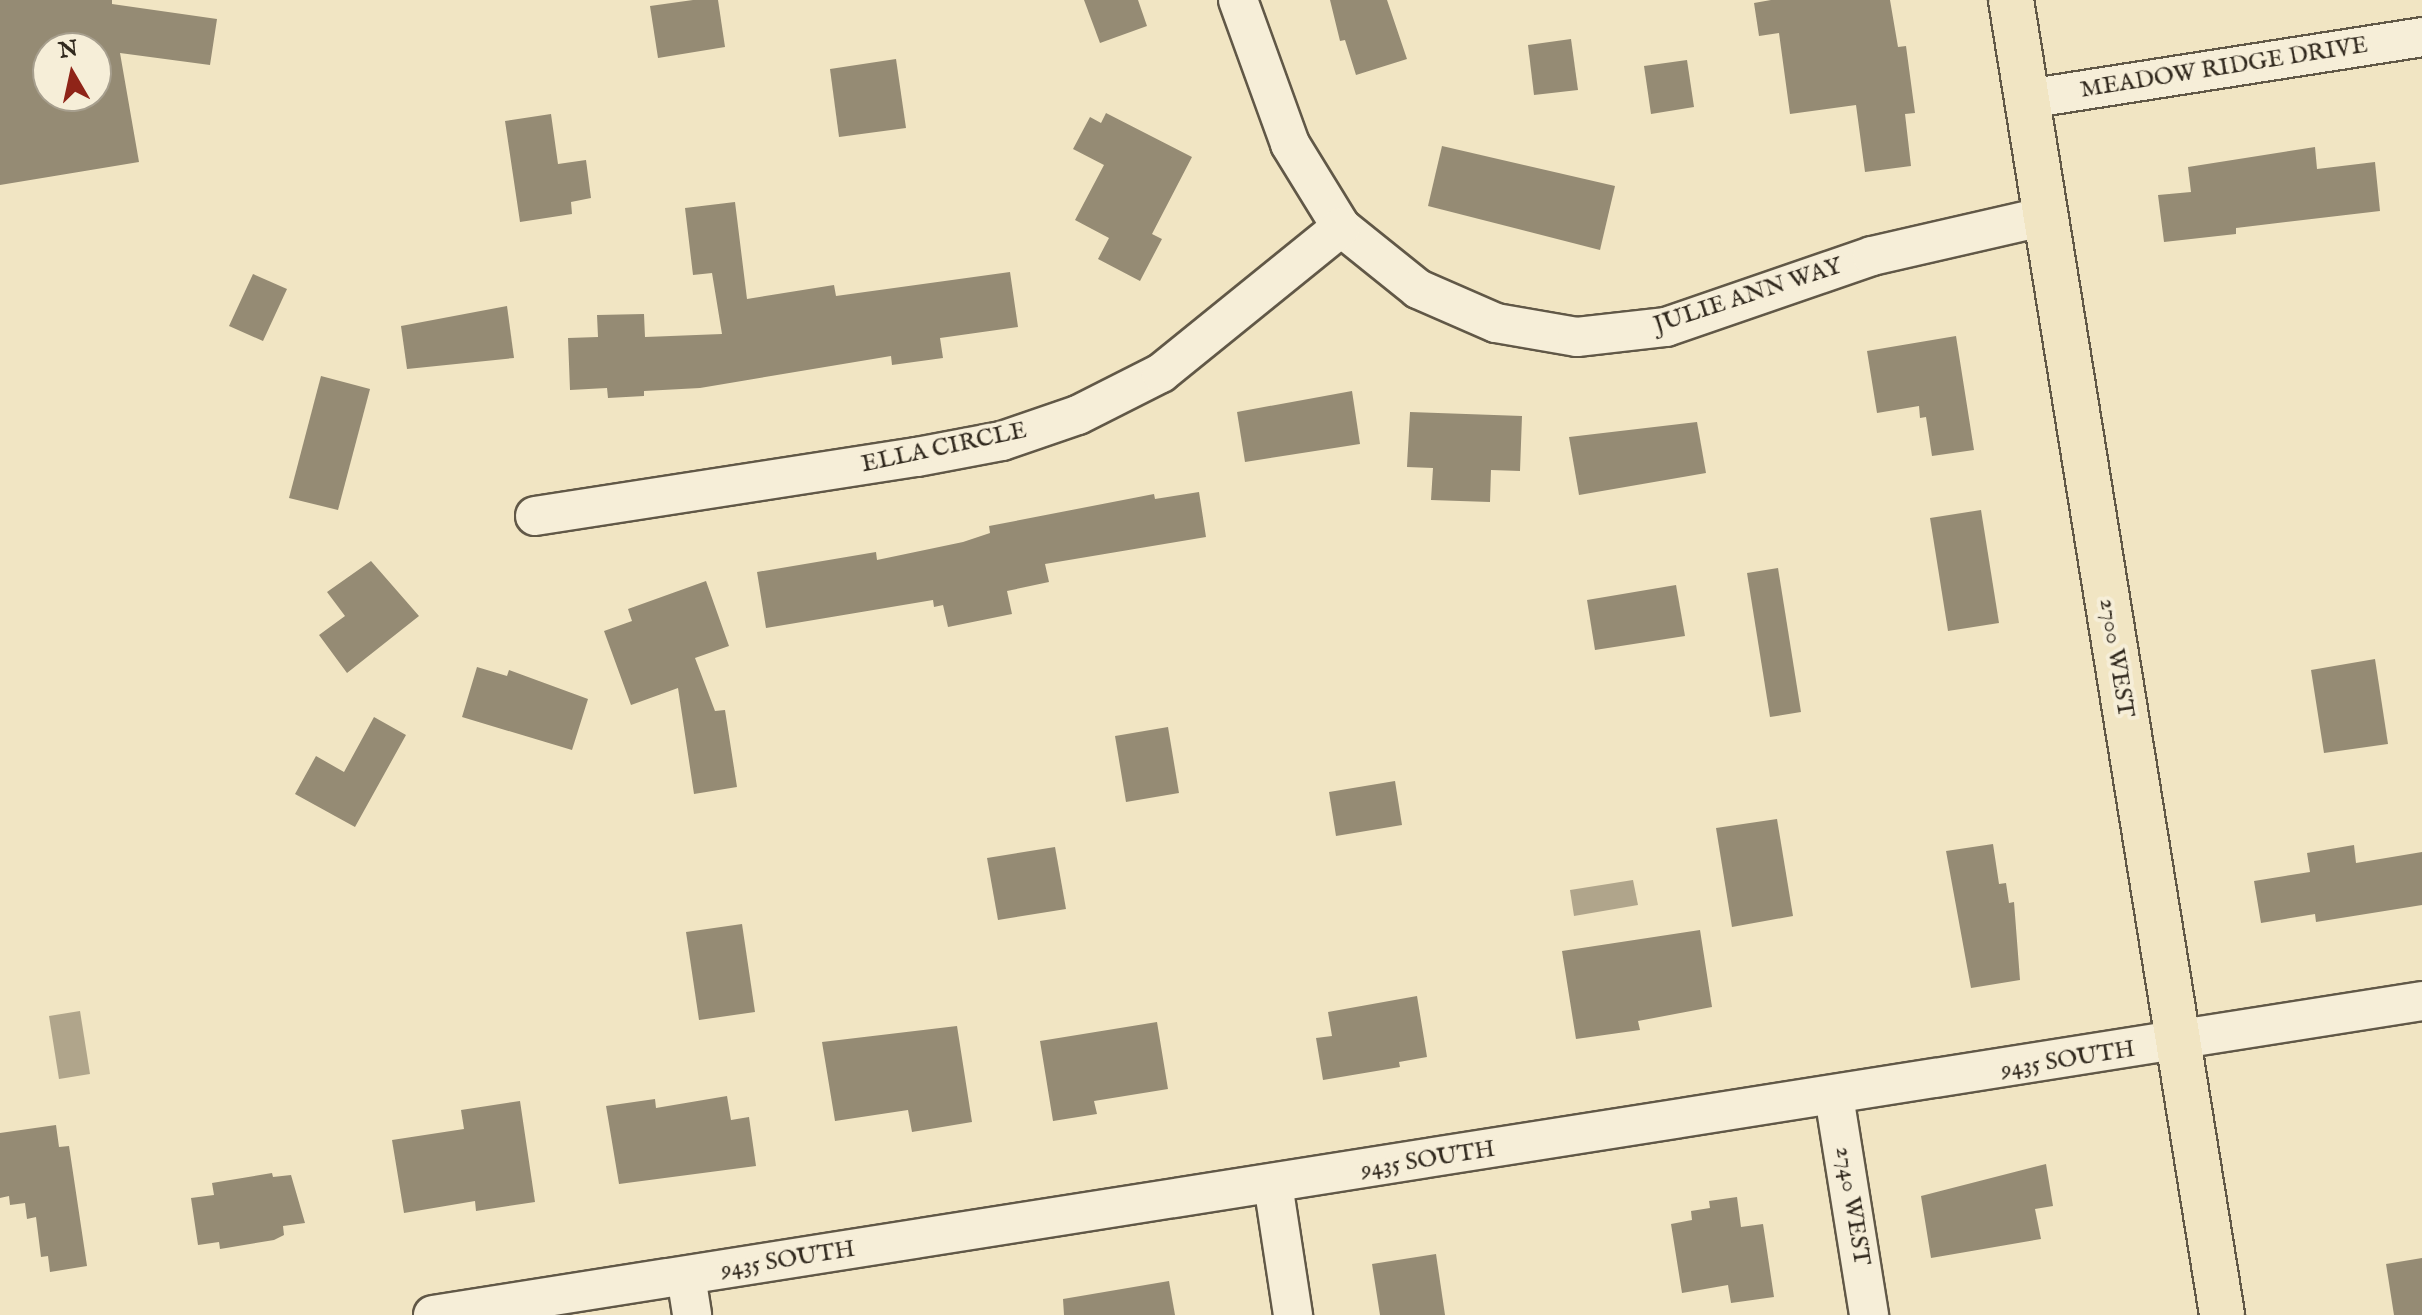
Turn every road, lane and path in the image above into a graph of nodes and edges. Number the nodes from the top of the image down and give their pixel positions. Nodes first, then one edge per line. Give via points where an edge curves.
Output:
1 (1238, 0) edge
2 (2011, 0) edge
3 (2422, 37) edge
4 (2027, 99) junction
5 (2047, 216) junction
6 (1341, 227) junction
7 (535, 516) dead end
8 (2422, 1001) edge
9 (2179, 1042) junction
10 (1834, 1096) junction
11 (1273, 1184) junction
12 (686, 1276) junction
13 (433, 1315) edge
14 (692, 1315) edge
15 (1293, 1315) edge
16 (1869, 1315) edge
17 (2222, 1315) edge

1 - 6 street, JULIE ANN WAY via 1290,144
2 - 4 main road, 2700 WEST
3 - 4 street, MEADOW RIDGE DRIVE
4 - 5 main road, 2700 WEST
5 - 6 street, JULIE ANN WAY via 1872,256 1666,327 1577,337 1496,323 1418,289
5 - 9 main road, 2700 WEST
6 - 7 street, ELLA CIRCLE via 1161,373 1078,415 1002,441 917,457
8 - 9 street, 9435 SOUTH
9 - 10 street, 9435 SOUTH
9 - 17 main road, 2700 WEST
10 - 11 street, 9435 SOUTH
10 - 16 street, 2740 WEST
11 - 12 street, 9435 SOUTH
11 - 15 street
12 - 13 street, 9435 SOUTH
12 - 14 street

